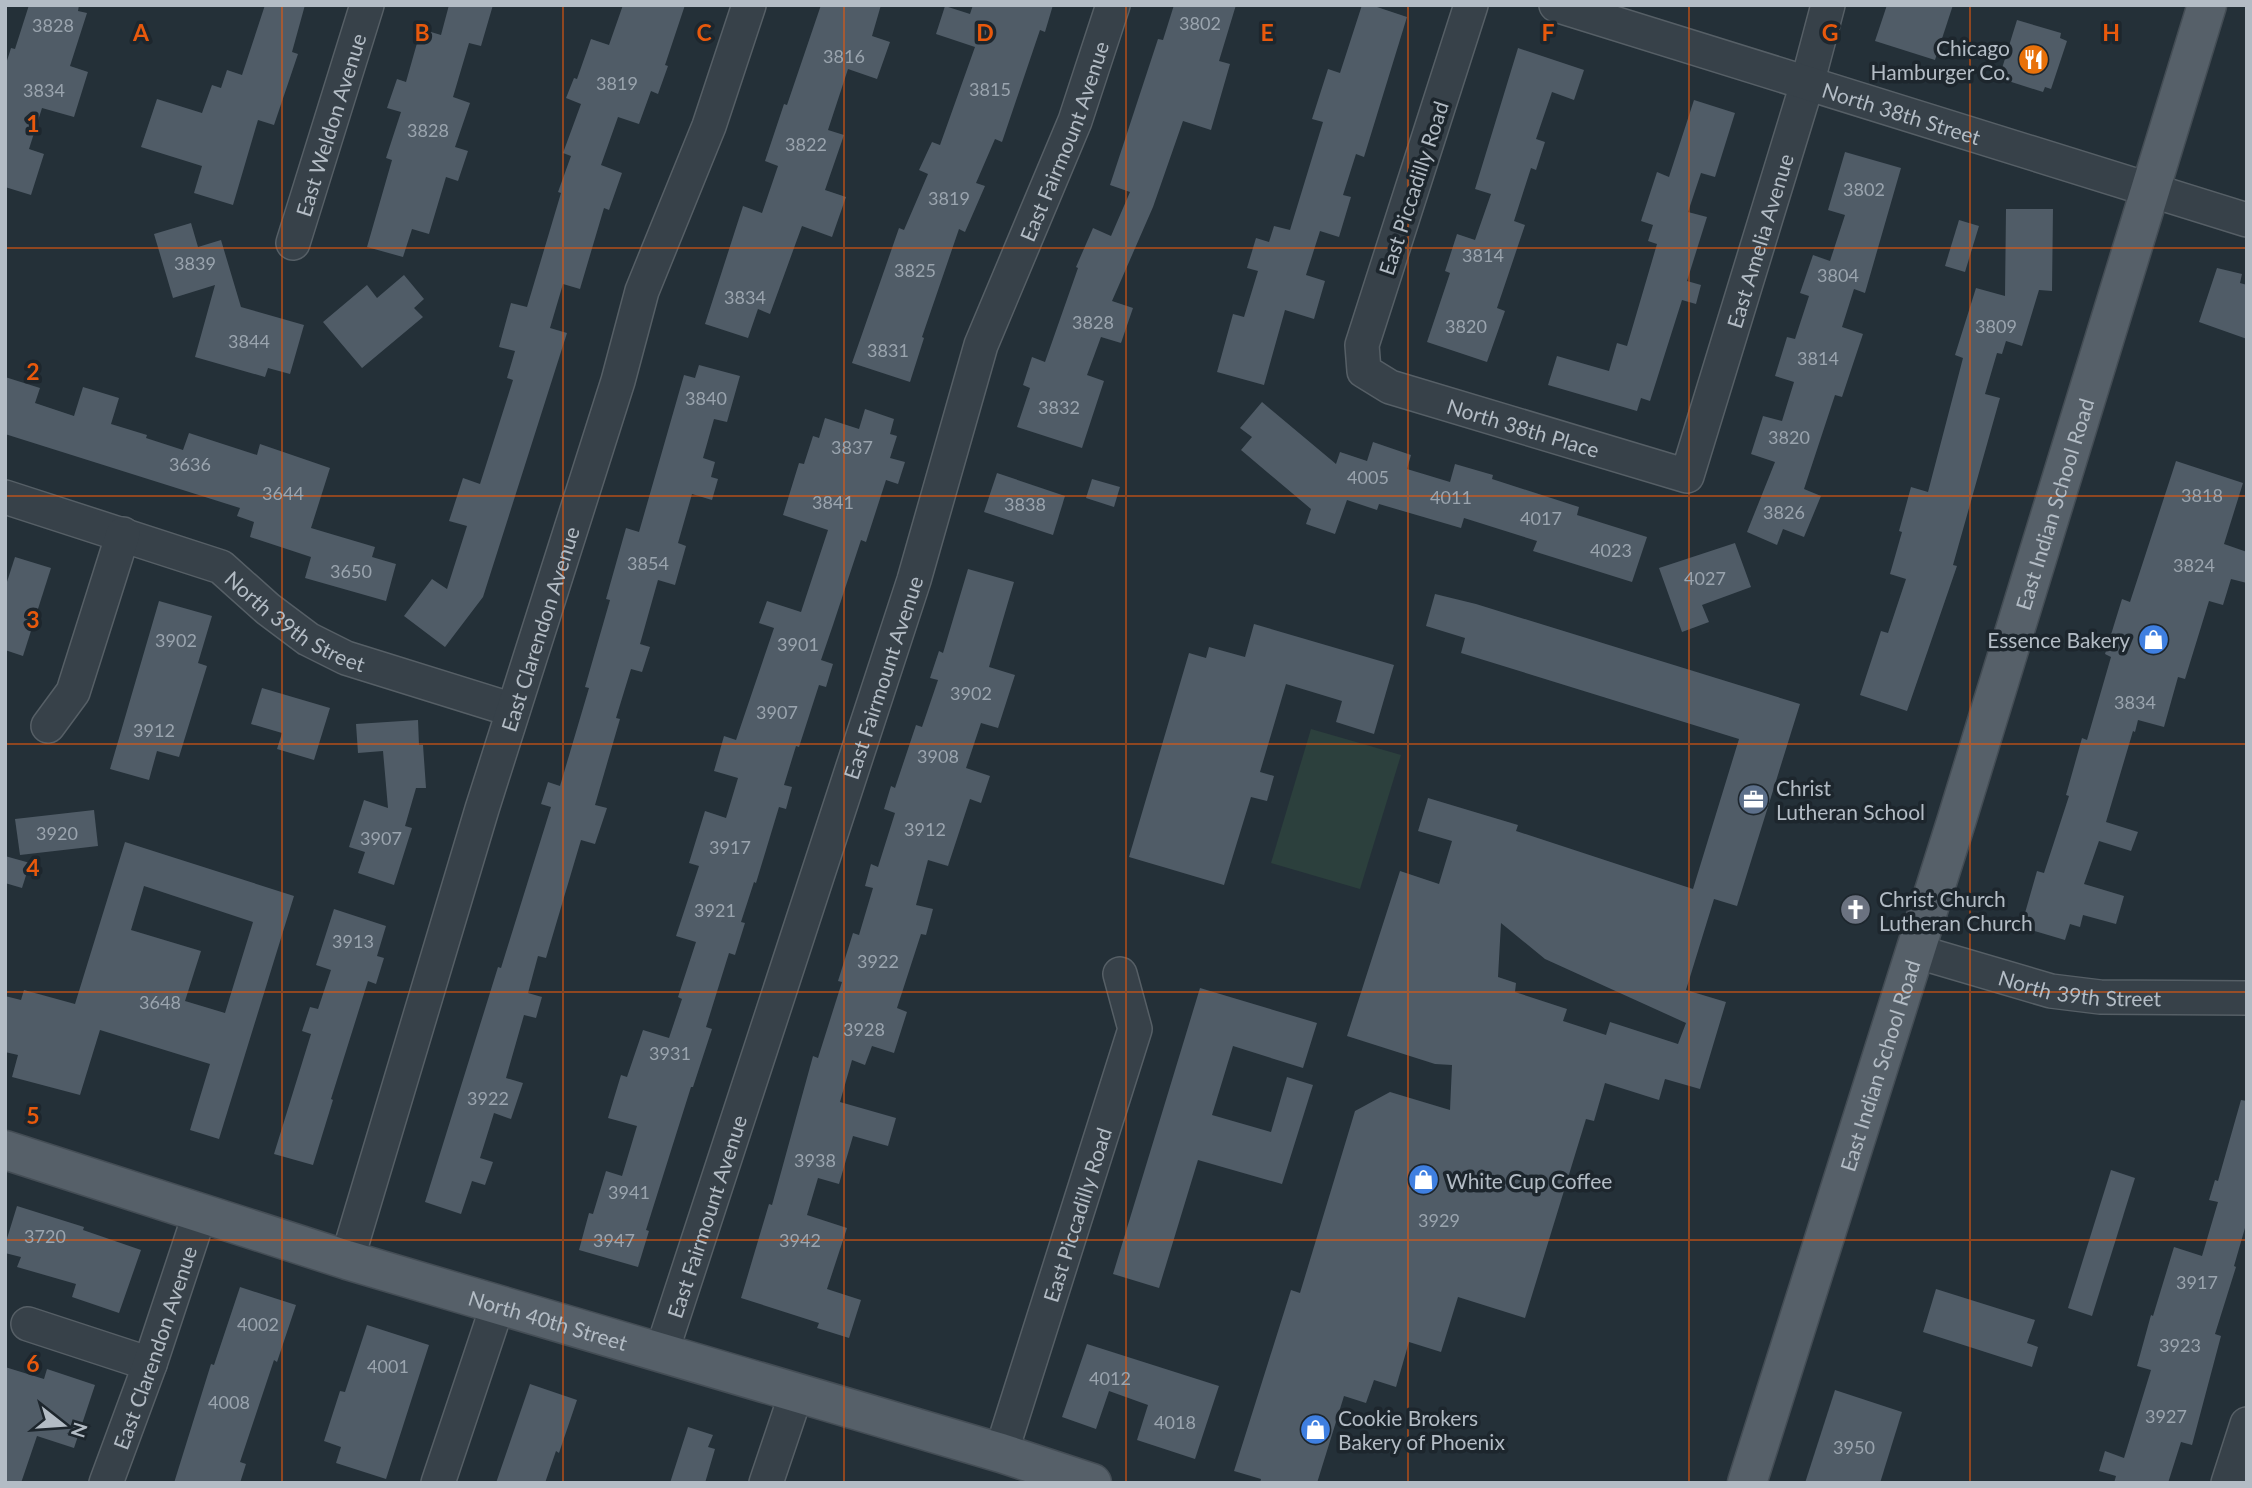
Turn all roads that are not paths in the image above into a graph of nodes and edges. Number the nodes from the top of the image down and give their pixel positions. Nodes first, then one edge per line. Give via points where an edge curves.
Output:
1 (368, 5) edge
2 (749, 5) edge
3 (1113, 5) edge
4 (1471, 5) edge
5 (1556, 5) edge
6 (1828, 5) edge
7 (2207, 5) edge
8 (1807, 84) junction
9 (2149, 190) junction
10 (2247, 220) edge
11 (293, 243) dead end
12 (1364, 371) joint
13 (1687, 475) joint
14 (5, 497) edge
15 (122, 534) junction
16 (513, 710) junction
17 (48, 726) dead end
18 (1915, 951) junction
19 (1120, 974) dead end
20 (2247, 998) edge
21 (5, 1150) edge
22 (200, 1213) junction
23 (347, 1260) junction
24 (498, 1304) junction
25 (28, 1324) dead end
26 (661, 1354) junction
27 (150, 1364) junction
28 (796, 1394) junction
29 (2247, 1424) edge
30 (1001, 1453) junction
31 (106, 1483) edge
32 (439, 1483) edge
33 (766, 1483) edge
34 (1092, 1483) edge
35 (1747, 1483) edge
36 (2228, 1483) edge

1 - 11 street, East Weldon Avenue
2 - 16 street, East Clarendon Avenue via 709,126 642,291 618,381
3 - 26 street, East Fairmount Avenue via 1075,121 981,345 914,580
4 - 12 street, East Piccadilly Road via 1362,345
5 - 8 street, North 38th Street
6 - 8 street, East Amelia Avenue
7 - 9 main road, East Indian School Road
8 - 9 street, North 38th Street
8 - 13 street, East Amelia Avenue
9 - 10 street, North 38th Street
9 - 18 main road, East Indian School Road
12 - 13 street, North 38th Place via 1390,387
14 - 15 street, North 39th Street
15 - 16 street, North 39th Street via 221,567 308,639 346,658
15 - 17 street via 73,692
16 - 23 street, East Clarendon Avenue
18 - 20 street, North 39th Street via 2051,991 2100,997
18 - 35 main road, East Indian School Road
19 - 30 street, East Piccadilly Road via 1135,1030
21 - 22 main road, North 40th Street
22 - 23 main road, North 40th Street
22 - 27 street, East Clarendon Avenue
23 - 24 main road, North 40th Street
24 - 26 main road, North 40th Street
24 - 32 street
25 - 27 street
26 - 28 main road, North 40th Street
27 - 31 street, East Clarendon Avenue
28 - 30 main road, North 40th Street
28 - 33 street
29 - 36 street
30 - 34 main road, North 40th Street

